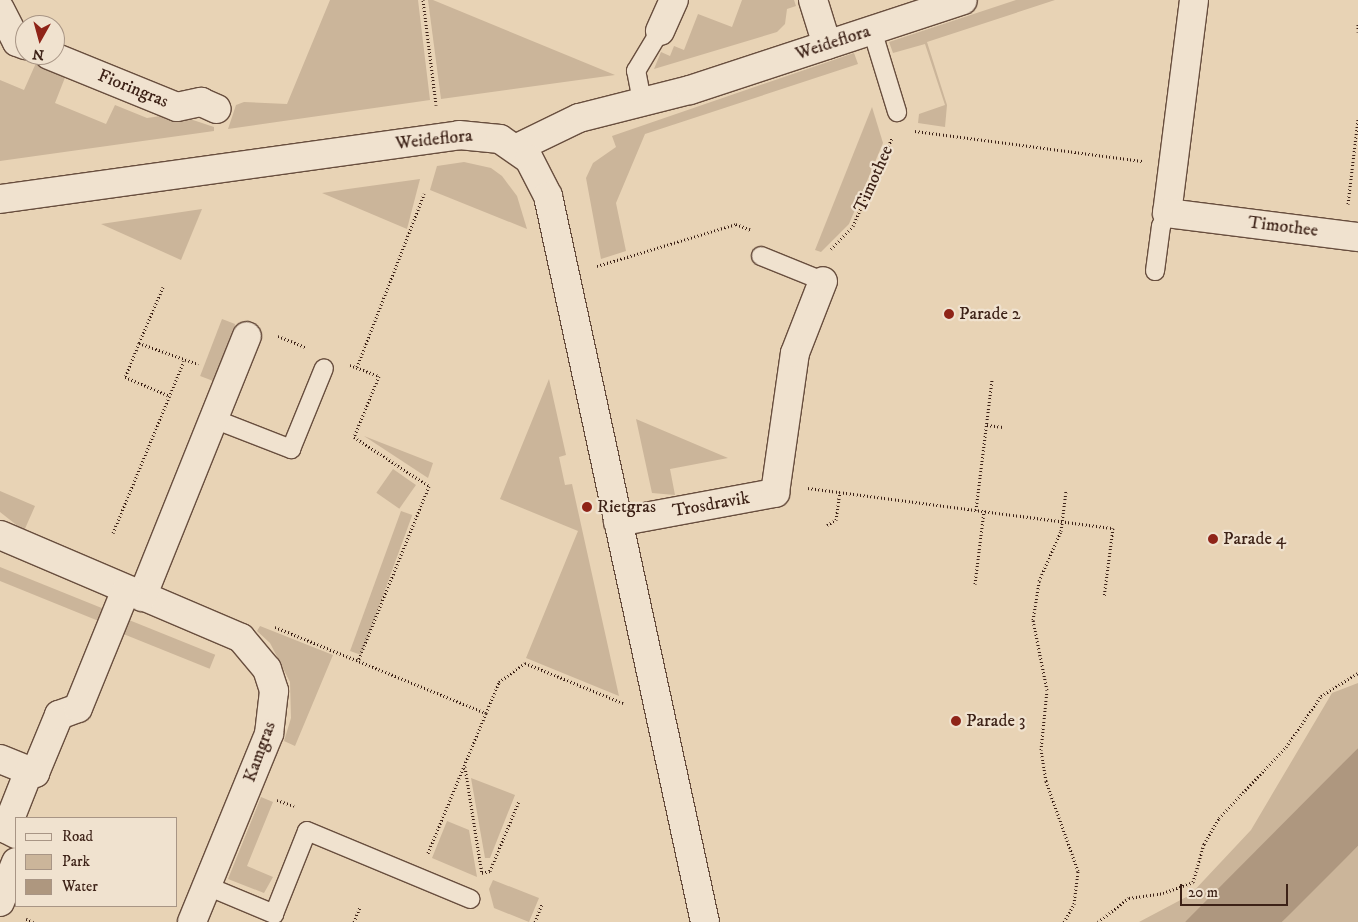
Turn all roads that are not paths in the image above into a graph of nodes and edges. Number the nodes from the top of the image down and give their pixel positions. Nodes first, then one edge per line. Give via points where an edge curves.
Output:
1 (674, 0) edge
2 (813, 0) edge
3 (963, 0) edge
4 (1194, 0) edge
5 (0, 9) edge
6 (872, 30) junction
7 (660, 31) joint
8 (15, 38) edge
9 (828, 45) junction
10 (65, 61) edge
11 (642, 102) junction
12 (217, 109) dead end
13 (897, 120) road end
14 (517, 148) junction
15 (0, 199) edge
16 (1167, 212) junction
17 (1351, 236) edge
18 (760, 256) dead end
19 (824, 268) joint
20 (1155, 272) dead end
21 (247, 336) dead end
22 (324, 368) dead end
23 (214, 419) junction
24 (618, 522) junction
25 (0, 535) edge
26 (134, 593) junction
27 (0, 759) edge
28 (29, 771) junction
29 (15, 834) edge
30 (15, 864) edge
31 (207, 886) junction
32 (470, 898) dead end
33 (0, 902) edge
34 (192, 922) edge
35 (705, 922) edge

1 - 7 street
2 - 9 street
3 - 6 street, Weideflora
4 - 16 street
5 - 8 street
6 - 9 street, Weideflora
6 - 13 lane
7 - 11 lane via 636,71
9 - 11 street, Weideflora via 690,90
10 - 12 street, Fioringras via 177,107 201,102
11 - 14 street, Weideflora via 579,118
14 - 15 street, Weideflora via 484,135 458,135
14 - 24 street via 538,171 548,196
16 - 17 street, Timothee
16 - 20 lane via 1160,226
18 - 19 lane
19 - 24 street, Trosdravik via 795,353 775,493
21 - 23 street
22 - 23 lane via 291,449
23 - 26 street
24 - 35 street
25 - 26 street, Kamgras
26 - 28 street via 78,708 59,715 35,773
26 - 31 street, Kamgras via 241,638 260,657 274,692 269,734
27 - 28 street
28 - 29 street via 6,830
30 - 33 street
31 - 32 lane via 274,914 307,831
31 - 34 street, Kamgras

